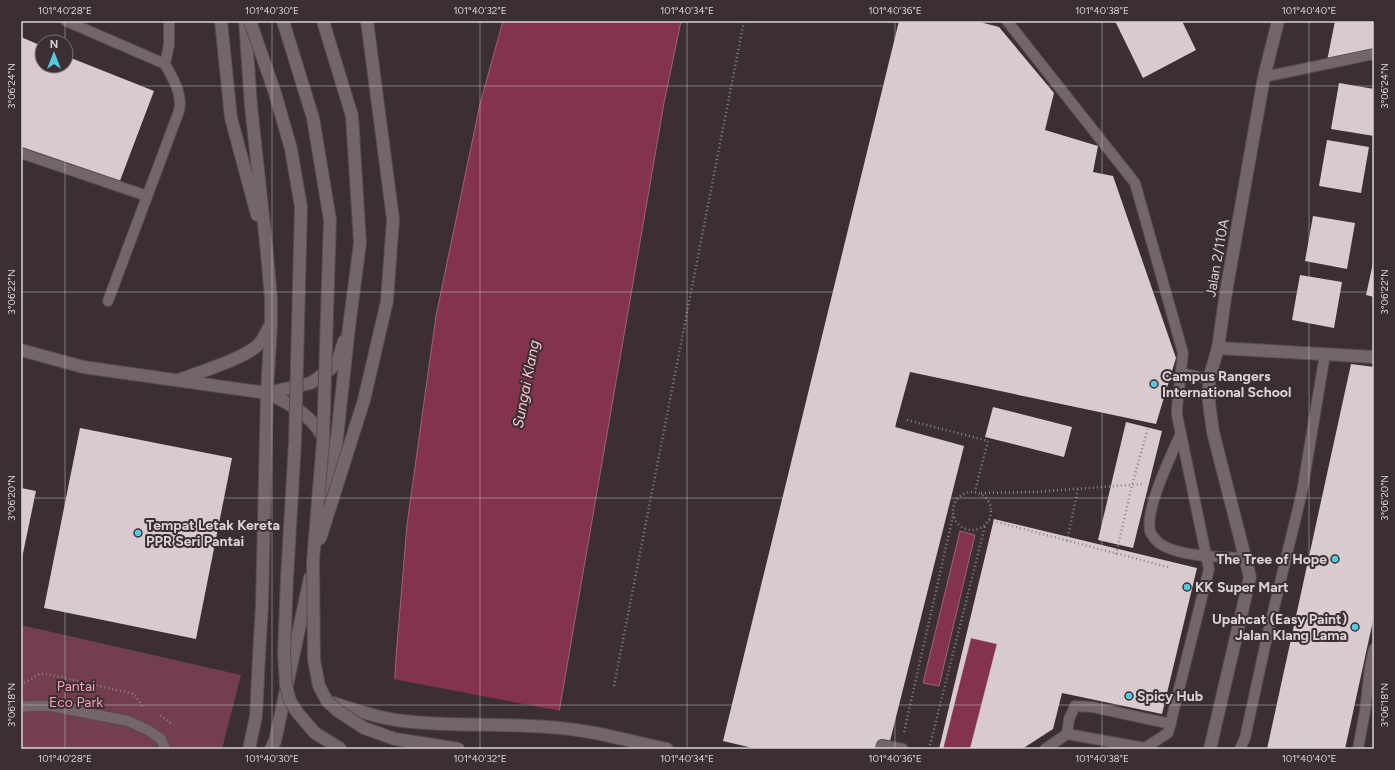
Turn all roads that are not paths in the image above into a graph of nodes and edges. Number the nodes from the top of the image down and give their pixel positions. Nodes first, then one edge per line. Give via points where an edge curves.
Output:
1 (66, 21) edge
2 (169, 21) edge
3 (221, 21) edge
4 (246, 21) edge
5 (250, 21) edge
6 (283, 21) edge
7 (323, 21) edge
8 (368, 21) edge
9 (1007, 21) edge
10 (1278, 21) edge
11 (1374, 54) edge
12 (165, 64) junction
13 (1264, 77) junction
14 (21, 153) edge
15 (147, 196) junction
16 (267, 253) junction
17 (108, 301) dead end
18 (271, 324) junction
19 (348, 327) junction
20 (1218, 348) junction
21 (21, 350) edge
22 (1325, 354) junction
23 (1374, 357) edge
24 (1181, 373) junction
25 (1209, 379) junction
26 (178, 380) junction
27 (267, 393) junction
28 (1181, 433) junction
29 (333, 474) junction
30 (1206, 557) junction
31 (1245, 558) junction
32 (313, 561) junction
33 (1374, 649) edge
34 (1371, 688) edge
35 (327, 701) junction
36 (21, 707) edge
37 (1170, 724) junction
38 (1068, 734) junction
39 (165, 749) edge
40 (248, 749) edge
41 (271, 749) edge
42 (341, 749) edge
43 (458, 749) edge
44 (667, 749) edge
45 (881, 749) edge
46 (901, 749) edge
47 (1045, 749) edge
48 (1210, 749) edge
49 (1240, 749) edge
50 (1358, 749) edge

1 - 12 lane
2 - 12 lane via 169,45
3 - 16 street via 231,118
4 - 16 street
5 - 42 street, bridge via 291,149 301,207 295,442 284,653 286,685 290,701 315,733
6 - 32 street, bridge via 313,118 330,220 323,441
7 - 19 street via 352,116 360,243
8 - 32 street, bridge via 393,219 387,301 364,400
9 - 24 lane via 1135,183 1183,353
10 - 13 street, Jalan 2/110A
11 - 13 lane
12 - 15 lane via 174,81 180,106
13 - 20 street, Jalan 2/110A
14 - 15 lane
15 - 17 lane
16 - 18 street
18 - 26 street via 260,343 244,354
18 - 27 street
19 - 27 street via 337,363 330,370 311,383
19 - 29 street
20 - 22 street
20 - 25 street, Jalan 2/110A
21 - 26 street via 84,367
22 - 23 street
22 - 49 lane via 1302,492 1245,738
24 - 25 lane
24 - 28 lane via 1177,408
25 - 31 street, Jalan 2/110A via 1213,432
26 - 27 street
27 - 29 street via 285,401 309,418 320,432 330,452
27 - 40 street via 256,716
28 - 30 lane
28 - 30 lane via 1159,483 1150,516 1150,531 1158,542 1169,549
29 - 41 street
30 - 31 lane
30 - 37 lane via 1209,569
31 - 48 street, Jalan 2/110A via 1250,577
32 - 35 street, bridge via 314,660 319,686
33 - 34 lane via 1370,667
34 - 50 lane
35 - 43 street, bridge via 364,728 395,739
35 - 44 street via 403,721 549,727 590,732
36 - 39 lane via 51,706 128,721 161,739
37 - 38 lane via 1168,733 1146,748
37 - 38 lane via 1092,706 1075,706 1069,720
38 - 47 lane
45 - 46 lane via 882,745

